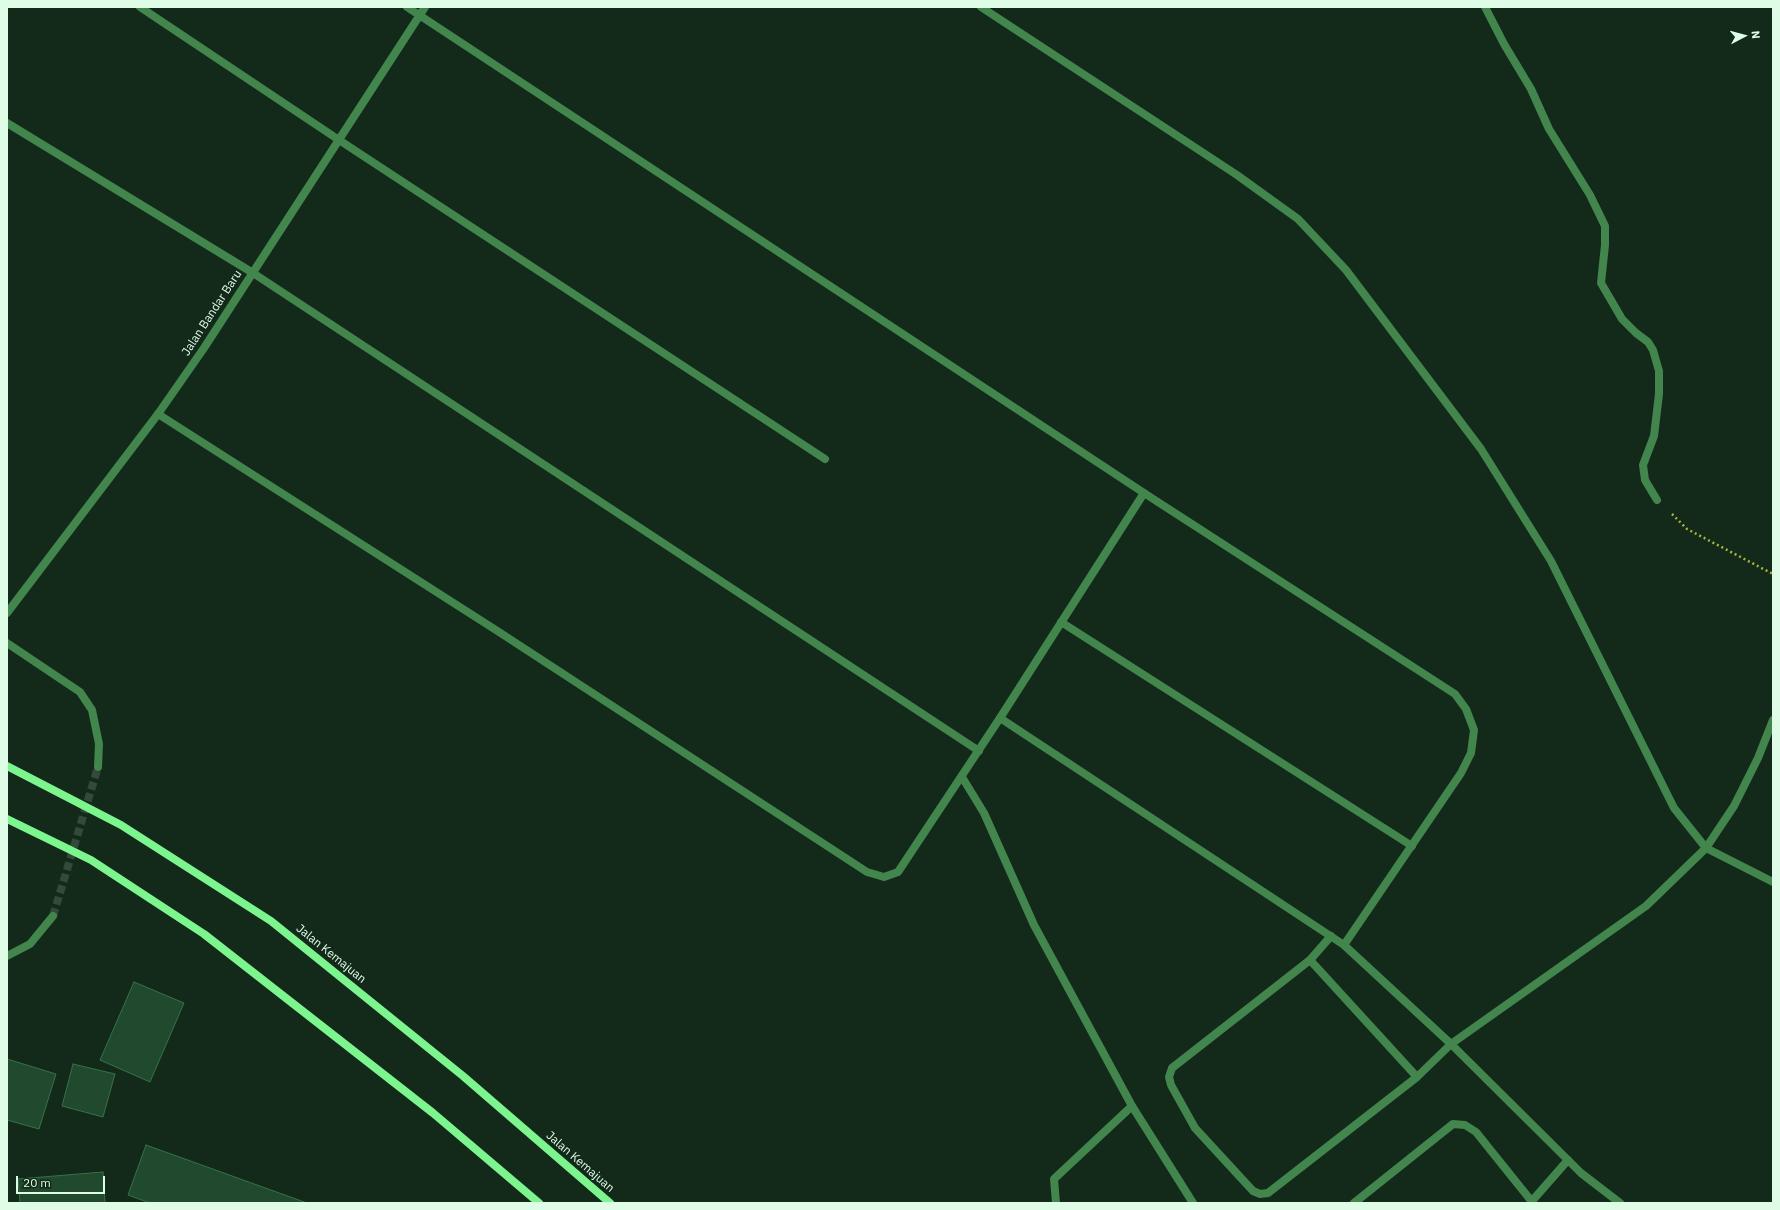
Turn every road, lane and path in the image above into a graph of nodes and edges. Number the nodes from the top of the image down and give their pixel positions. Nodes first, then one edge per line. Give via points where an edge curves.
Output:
1 (140, 7) edge
2 (407, 7) edge
3 (425, 7) edge
4 (981, 7) edge
5 (1485, 7) edge
6 (420, 15) junction
7 (7, 123) edge
8 (339, 140) junction
9 (253, 273) junction
10 (158, 414) junction
11 (825, 459) dead end
12 (1144, 493) junction
13 (1657, 500) joint
14 (1773, 574) edge
15 (7, 613) edge
16 (1061, 622) junction
17 (7, 643) edge
18 (1000, 718) junction
19 (1773, 720) edge
20 (979, 751) junction
21 (7, 766) edge
22 (98, 767) tunnel mouth
23 (962, 777) junction
24 (7, 819) edge
25 (1412, 846) junction
26 (1706, 848) junction
27 (1773, 882) edge
28 (53, 916) tunnel mouth
29 (1331, 936) junction
30 (1344, 945) junction
31 (7, 956) edge
32 (1310, 960) junction
33 (1451, 1044) junction
34 (1417, 1077) junction
35 (1132, 1106) junction
36 (1568, 1160) junction
37 (1533, 1202) edge
38 (539, 1203) edge
39 (610, 1203) edge
40 (1056, 1203) edge
41 (1193, 1203) edge
42 (1354, 1203) edge
43 (1620, 1203) edge

1 - 8 street
2 - 6 street
3 - 6 street, Jalan Bandar Baru
4 - 26 street via 1238,175 1298,219 1346,270 1481,449 1551,560 1674,808
5 - 13 street via 1531,89 1549,129 1590,196 1605,226 1600,283 1622,319 1648,342 1653,350 1659,371 1660,394 1654,436 1643,465 1645,480
6 - 8 street, Jalan Bandar Baru
6 - 12 street
7 - 9 street
8 - 9 street, Jalan Bandar Baru
8 - 11 street
9 - 10 street, Jalan Bandar Baru
9 - 20 street
10 - 15 street, Jalan Bandar Baru
10 - 23 street via 506,636 867,872 884,877 898,872
12 - 16 street
12 - 25 street via 1454,694 1466,709 1474,730 1471,753 1461,773
13 - 14 path via 1688,529
16 - 18 street
16 - 25 street
17 - 22 street via 80,692 92,710 99,744
18 - 20 street
18 - 29 street
19 - 26 street via 1758,758 1734,806
20 - 23 street
21 - 39 main road, Jalan Kemajuan via 121,825 271,921 463,1076
23 - 35 street via 984,813 1034,925
24 - 38 main road via 91,860 204,934 434,1113
25 - 30 street
26 - 27 street
26 - 33 street via 1646,906
28 - 31 street via 30,944
29 - 30 street
29 - 32 street
30 - 33 street
32 - 34 street
32 - 34 street via 1172,1068 1169,1077 1171,1085 1195,1128 1253,1191 1260,1194 1268,1193
33 - 34 street
33 - 36 street
35 - 40 street via 1054,1179
35 - 41 street
36 - 37 street
36 - 43 street
37 - 42 street via 1476,1132 1465,1125 1453,1124

